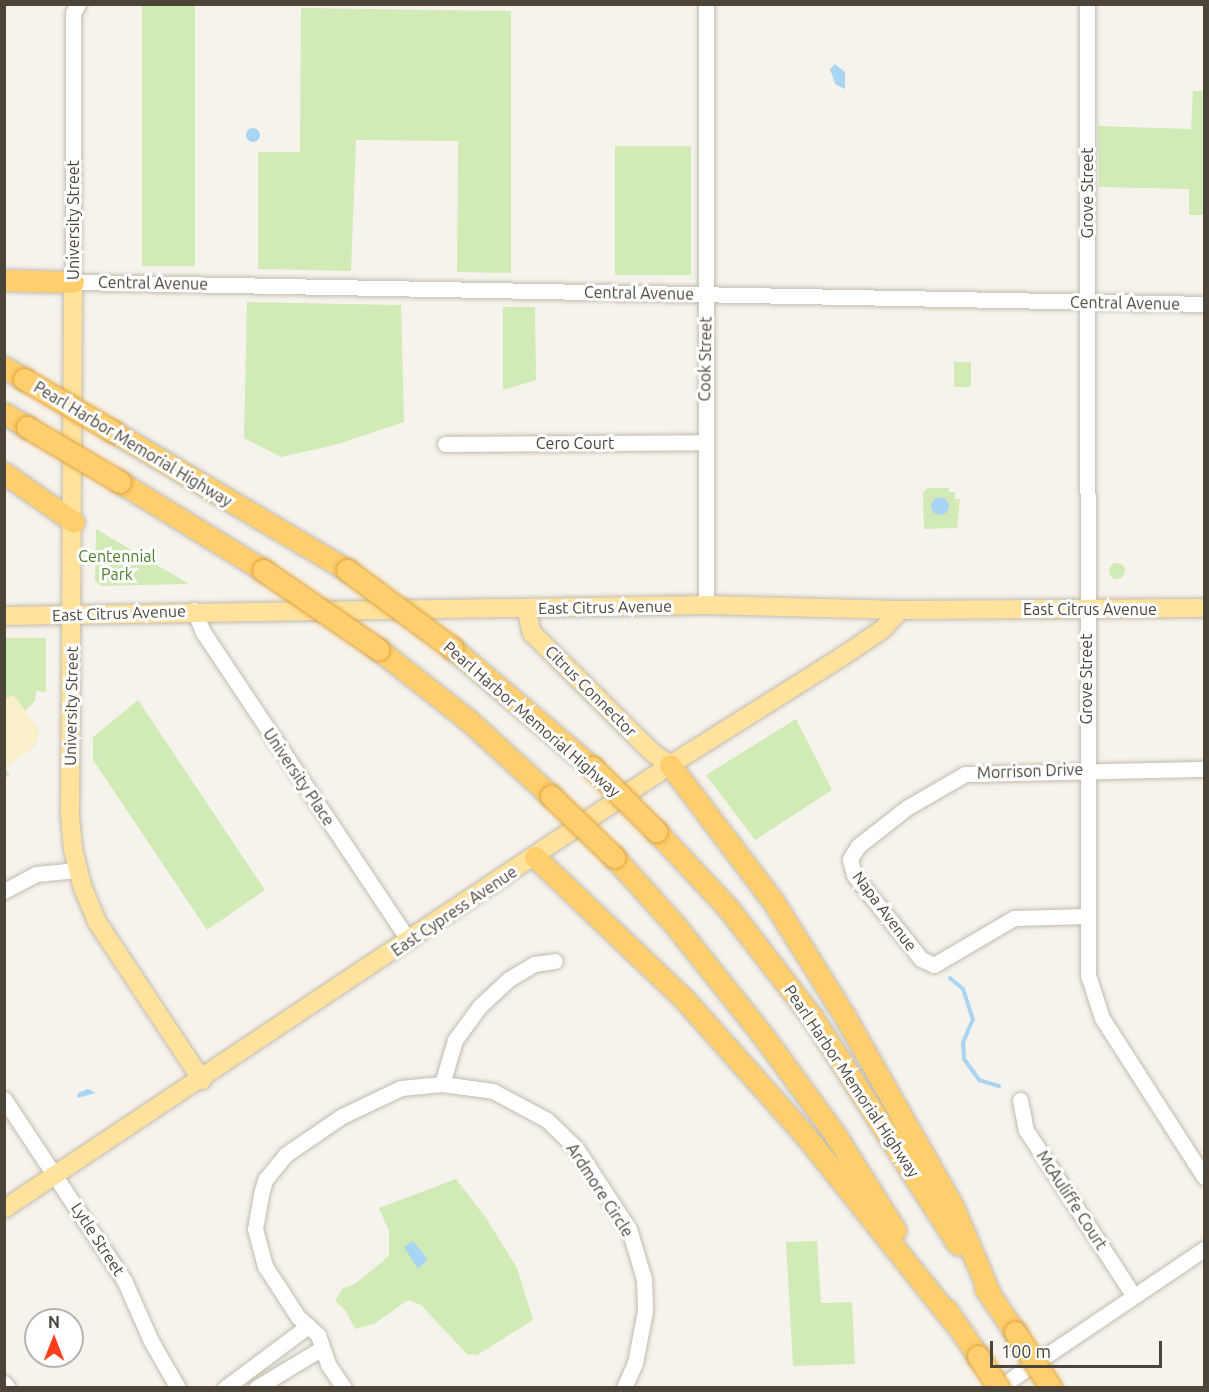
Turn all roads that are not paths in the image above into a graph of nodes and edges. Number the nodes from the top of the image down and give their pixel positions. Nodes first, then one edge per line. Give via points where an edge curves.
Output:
1 (706, 4) edge
2 (1087, 4) edge
3 (73, 6) edge
4 (4, 280) edge
5 (73, 282) junction
6 (707, 294) junction
7 (1087, 302) junction
8 (1204, 304) edge
9 (4, 367) edge
10 (4, 413) edge
11 (704, 442) junction
12 (445, 444) dead end
13 (4, 473) edge
14 (74, 522) junction
15 (706, 605) junction
16 (526, 608) junction
17 (1086, 609) junction
18 (1204, 609) edge
19 (194, 610) junction
20 (900, 610) junction
21 (73, 614) junction
22 (4, 616) edge
23 (670, 765) junction
24 (1086, 769) junction
25 (1204, 769) edge
26 (535, 857) junction
27 (850, 859) joint
28 (76, 870) junction
29 (4, 891) edge
30 (1087, 916) junction
31 (409, 941) junction
32 (555, 961) dead end
33 (202, 1080) junction
34 (442, 1084) junction
35 (4, 1099) edge
36 (1020, 1100) dead end
37 (56, 1175) junction
38 (1204, 1177) edge
39 (4, 1209) edge
40 (1204, 1249) edge
41 (1134, 1296) junction
42 (992, 1299) junction
43 (953, 1321) junction
44 (308, 1326) junction
45 (322, 1348) junction
46 (4, 1383) edge
47 (8, 1388) edge
48 (178, 1388) edge
49 (225, 1388) edge
50 (256, 1388) edge
51 (344, 1388) edge
52 (624, 1388) edge
53 (998, 1388) edge
54 (1052, 1388) edge

1 - 6 street, Cook Street
2 - 7 street, Grove Street
3 - 5 street, University Street
4 - 5 highway
5 - 6 street, Central Avenue
5 - 14 main road, University Street
6 - 7 street, Central Avenue
6 - 11 street, Cook Street
7 - 8 street, Central Avenue
7 - 17 street, Grove Street
9 - 42 highway, Pearl Harbor Memorial Highway, bridge via 347,570 452,648 592,767 728,908 812,1017
10 - 43 highway, bridge via 263,570 378,649 467,719 551,796 675,925 764,1037 834,1133
11 - 12 street, Cero Court
11 - 15 street, Cook Street
13 - 14 highway
14 - 21 main road, University Street
15 - 16 main road, East Citrus Avenue
15 - 20 main road, East Citrus Avenue
16 - 19 main road, East Citrus Avenue
16 - 23 main road, Citrus Connector via 532,633 653,753
17 - 18 main road, East Citrus Avenue
17 - 20 main road, East Citrus Avenue
17 - 24 street, Grove Street
19 - 21 main road, East Citrus Avenue
19 - 31 street, University Place via 203,632
20 - 23 main road, East Cypress Avenue via 880,631
21 - 22 main road, East Citrus Avenue
21 - 28 main road, University Street via 70,815
23 - 26 main road, East Cypress Avenue
23 - 42 highway via 773,901 844,1015 953,1207
24 - 25 street, Morrison Drive
24 - 27 street, Morrison Drive via 976,771 954,778 858,846
24 - 30 street, Grove Street
26 - 31 main road, East Cypress Avenue
26 - 43 highway via 685,1000 805,1135
27 - 30 street, Napa Avenue via 854,875 921,959 934,965 1014,918
28 - 29 street via 36,874
28 - 33 main road, University Street via 97,922
30 - 38 street, Grove Street via 1088,975 1093,1001
31 - 33 main road, East Cypress Avenue
32 - 34 street via 534,964 493,991 455,1040
33 - 37 main road, East Cypress Avenue
34 - 44 street, Ardmore Circle via 401,1088 366,1101 294,1147 265,1180 257,1209 257,1243 269,1275
34 - 52 street, Ardmore Circle via 493,1091 547,1120 576,1148 628,1229 644,1279 645,1311 635,1362
35 - 37 street, Lytle Street
36 - 41 street, McAuliffe Court via 1026,1130
37 - 39 main road, East Cypress Avenue
37 - 48 street, Lytle Street via 124,1280 151,1341
40 - 41 street
41 - 53 street
42 - 54 highway, Pearl Harbor Memorial Highway, bridge
43 - 53 highway, bridge
44 - 45 street, Ardmore Circle via 318,1335
44 - 49 street
45 - 50 street
45 - 51 street, Ardmore Circle
46 - 47 street

